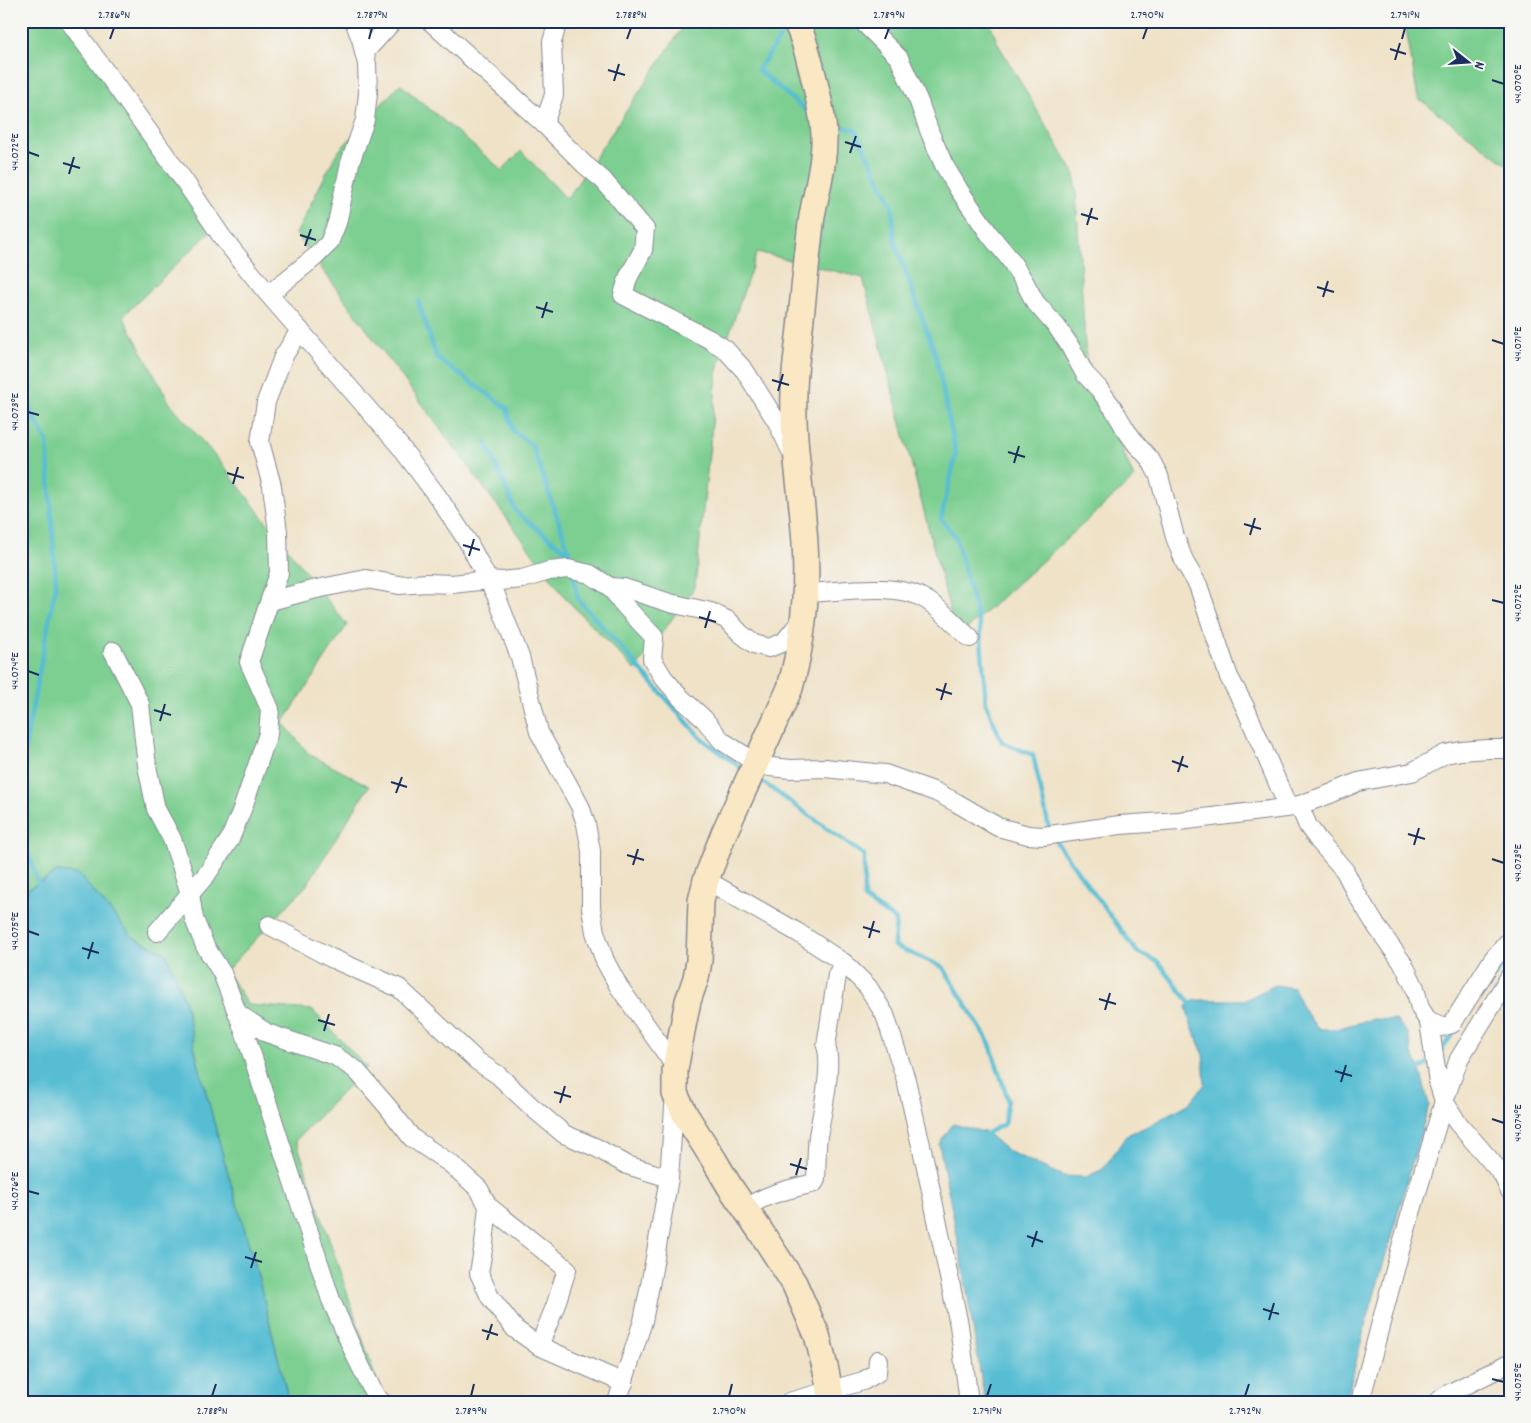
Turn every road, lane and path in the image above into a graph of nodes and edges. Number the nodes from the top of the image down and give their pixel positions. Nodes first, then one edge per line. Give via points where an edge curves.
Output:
1 (69, 21) edge
2 (354, 21) edge
3 (393, 21) edge
4 (430, 21) edge
5 (558, 21) edge
6 (795, 21) edge
7 (862, 21) edge
8 (364, 53) junction
9 (544, 124) junction
10 (269, 294) junction
11 (300, 330) junction
12 (796, 463) junction
13 (488, 580) junction
14 (610, 587) junction
15 (805, 593) junction
16 (270, 601) junction
17 (803, 622) junction
18 (970, 638) dead end
19 (113, 651) dead end
20 (1510, 749) edge
21 (756, 763) junction
22 (1294, 806) junction
23 (706, 880) junction
24 (190, 894) junction
25 (269, 925) dead end
26 (157, 932) dead end
27 (1510, 940) edge
28 (844, 962) junction
29 (1510, 976) edge
30 (237, 1013) junction
31 (1429, 1022) junction
32 (675, 1082) junction
33 (1444, 1102) junction
34 (668, 1178) junction
35 (1510, 1191) edge
36 (488, 1206) junction
37 (745, 1209) junction
38 (539, 1346) junction
39 (878, 1360) dead end
40 (1510, 1363) edge
41 (624, 1383) junction
42 (831, 1396) edge
43 (382, 1402) edge
44 (617, 1402) edge
45 (789, 1402) edge
46 (969, 1402) edge
47 (1360, 1402) edge
48 (1437, 1402) edge

1 - 10 street via 222,237
2 - 8 street
3 - 8 street
4 - 9 street
5 - 9 street via 552,42 554,95
6 - 12 street via 809,61 824,134 804,280 794,392
7 - 22 street via 899,58 944,165 958,190 1009,258 1035,302 1057,327 1085,374 1099,388 1126,430 1150,459 1159,476 1175,537 1198,585 1229,677
8 - 10 street via 368,93 365,120 329,243
9 - 12 street via 603,180 645,229 643,250 628,278 624,296 725,349 745,371 777,422
10 - 11 street
11 - 13 street via 399,445 468,542
11 - 16 street via 283,357 266,402 260,442 272,486 278,532 279,573
12 - 15 street via 805,542
13 - 14 street via 522,579 568,569 590,574
13 - 16 street via 399,586 366,579
13 - 32 street via 520,657 539,732 580,806 586,824 591,851 591,908 605,961 619,987 670,1060
14 - 17 street via 711,612 729,621 754,644 769,648 784,642
14 - 21 street via 654,637 652,659 663,677 722,741
15 - 17 street
15 - 18 street via 902,591 922,597
16 - 24 street via 249,662 270,709 268,734 230,839
17 - 21 street via 790,688
19 - 24 street via 140,704 156,809 172,839
20 - 22 street via 1445,754 1412,772 1358,782
21 - 22 street via 791,769 824,768 885,774 936,792 998,827 1028,835 1043,836
21 - 23 street
22 - 31 street via 1345,872 1404,965 1420,1008
23 - 28 street
23 - 32 street via 701,902 699,961 688,1001
24 - 26 street
24 - 30 street via 194,919 205,946 222,973
25 - 34 street via 331,958 399,988 477,1061 498,1075 564,1134 627,1165
27 - 31 street via 1493,959 1452,1024 1442,1027
28 - 37 street via 837,975 826,1046 829,1057 816,1179 814,1183 777,1193
28 - 46 street via 868,987 885,1015 906,1080 960,1325
29 - 33 street via 1459,1059
30 - 36 street via 267,1034 335,1056 356,1070 412,1138 451,1164 479,1189
30 - 43 street via 331,1300 376,1397
31 - 33 street
32 - 34 street
32 - 37 street via 686,1116
33 - 35 street via 1456,1122 1502,1174
33 - 47 street
34 - 41 street via 643,1321
36 - 38 street via 478,1273 490,1297 515,1330
36 - 38 street via 567,1269 556,1307
37 - 42 street via 794,1283 808,1312 817,1335
38 - 41 street
39 - 42 street via 877,1373
40 - 48 street
41 - 44 street
42 - 45 street

